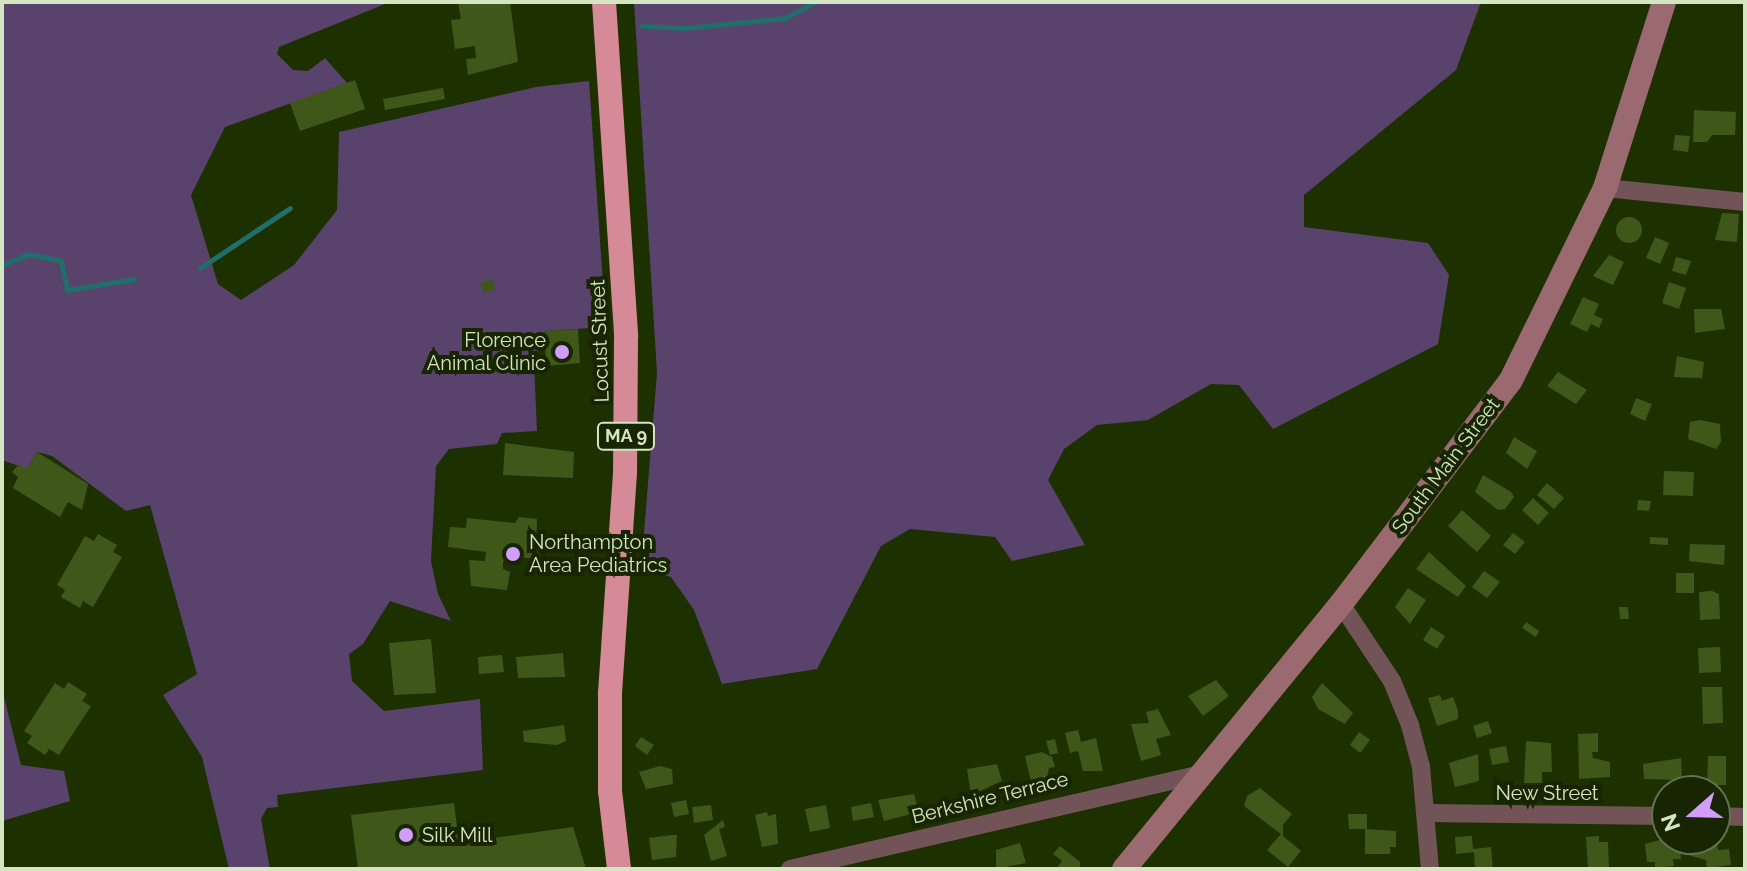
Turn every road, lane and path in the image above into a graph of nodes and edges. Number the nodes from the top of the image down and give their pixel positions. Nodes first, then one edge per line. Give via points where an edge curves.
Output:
1 (604, 2) edge
2 (1664, 2) edge
3 (1605, 188) junction
4 (1745, 202) edge
5 (1341, 604) junction
6 (1200, 774) junction
7 (1427, 813) junction
8 (1651, 816) edge
9 (619, 869) edge
10 (790, 869) edge
11 (1124, 869) edge
12 (1430, 869) edge

1 - 9 highway, Locust Street / MA 9 via 626,337 625,473 610,683 610,791
2 - 3 main road, South Main Street
3 - 4 street
3 - 5 main road, South Main Street via 1511,380
5 - 6 main road, South Main Street
5 - 7 street via 1392,681 1421,767
6 - 10 street, Berkshire Terrace
6 - 11 main road, South Main Street
7 - 8 street, New Street
7 - 12 street

